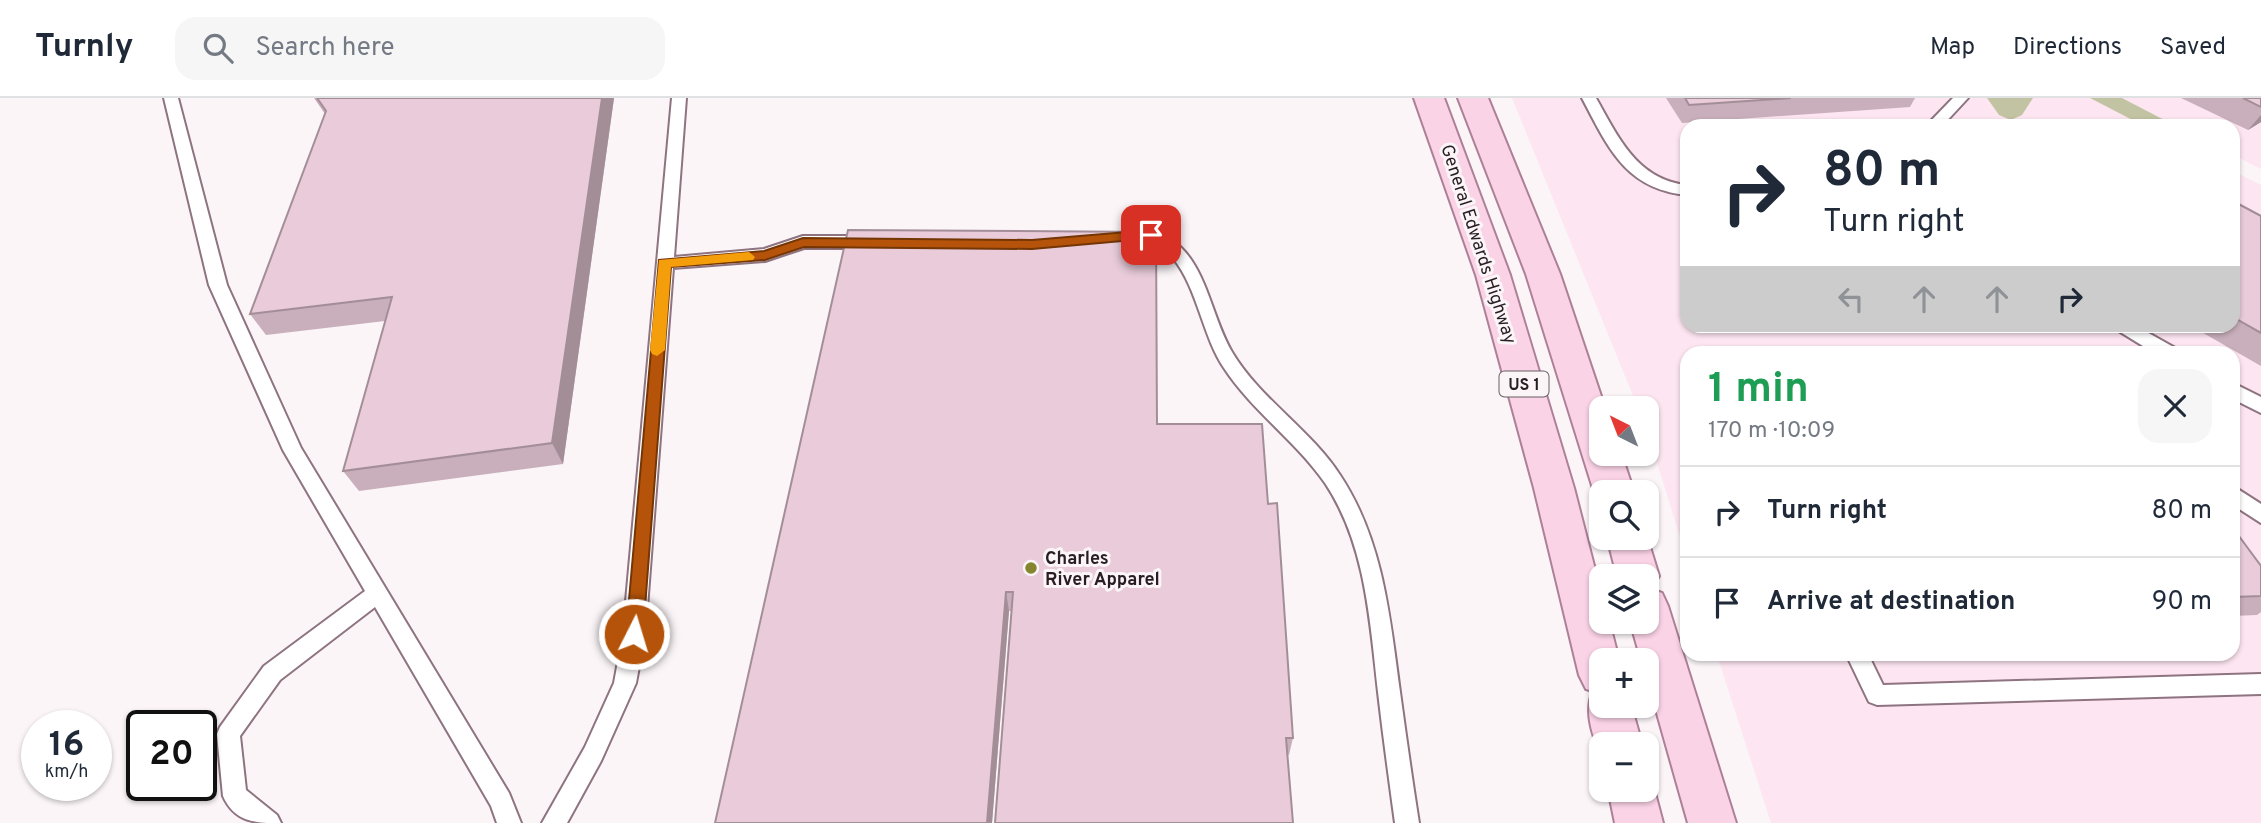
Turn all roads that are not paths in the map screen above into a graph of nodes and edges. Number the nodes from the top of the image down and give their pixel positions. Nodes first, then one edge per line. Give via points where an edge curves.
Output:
1 (171, 98) edge
2 (679, 98) edge
3 (1429, 98) edge
4 (1473, 98) edge
5 (1589, 98) edge
6 (1961, 98) edge
7 (1941, 119) edge
8 (1680, 191) edge
9 (1116, 237) edge
10 (896, 243) edge
11 (664, 263) junction
12 (2135, 333) edge
13 (2157, 346) edge
14 (2240, 394) edge
15 (2261, 406) edge
16 (1589, 415) edge
17 (2240, 500) edge
18 (2261, 516) edge
19 (379, 592) junction
20 (1655, 634) edge
21 (1594, 648) edge
22 (1860, 661) edge
23 (2261, 684) edge
24 (1634, 802) edge
25 (269, 823) edge
26 (509, 823) edge
27 (554, 823) edge
28 (1407, 823) edge
29 (1640, 823) edge
30 (1712, 823) edge

1 - 19 lane via 218,285 293,450
2 - 11 lane
3 - 21 main road, General Edwards Highway / US 1 via 1493,275
4 - 16 main road, US 1 via 1544,274
5 - 8 lane via 1624,160 1644,179
6 - 7 lane
9 - 28 lane via 1151,235 1174,246 1189,267 1224,355 1332,478 1357,521 1374,583
10 - 11 lane via 803,242 765,255
11 - 27 lane via 630,658 625,683 593,754
12 - 13 lane
14 - 15 lane
17 - 18 lane
19 - 25 lane via 272,673 228,734 235,796
19 - 26 lane via 501,801
20 - 30 main road
22 - 23 lane via 1877,695
24 - 29 main road

